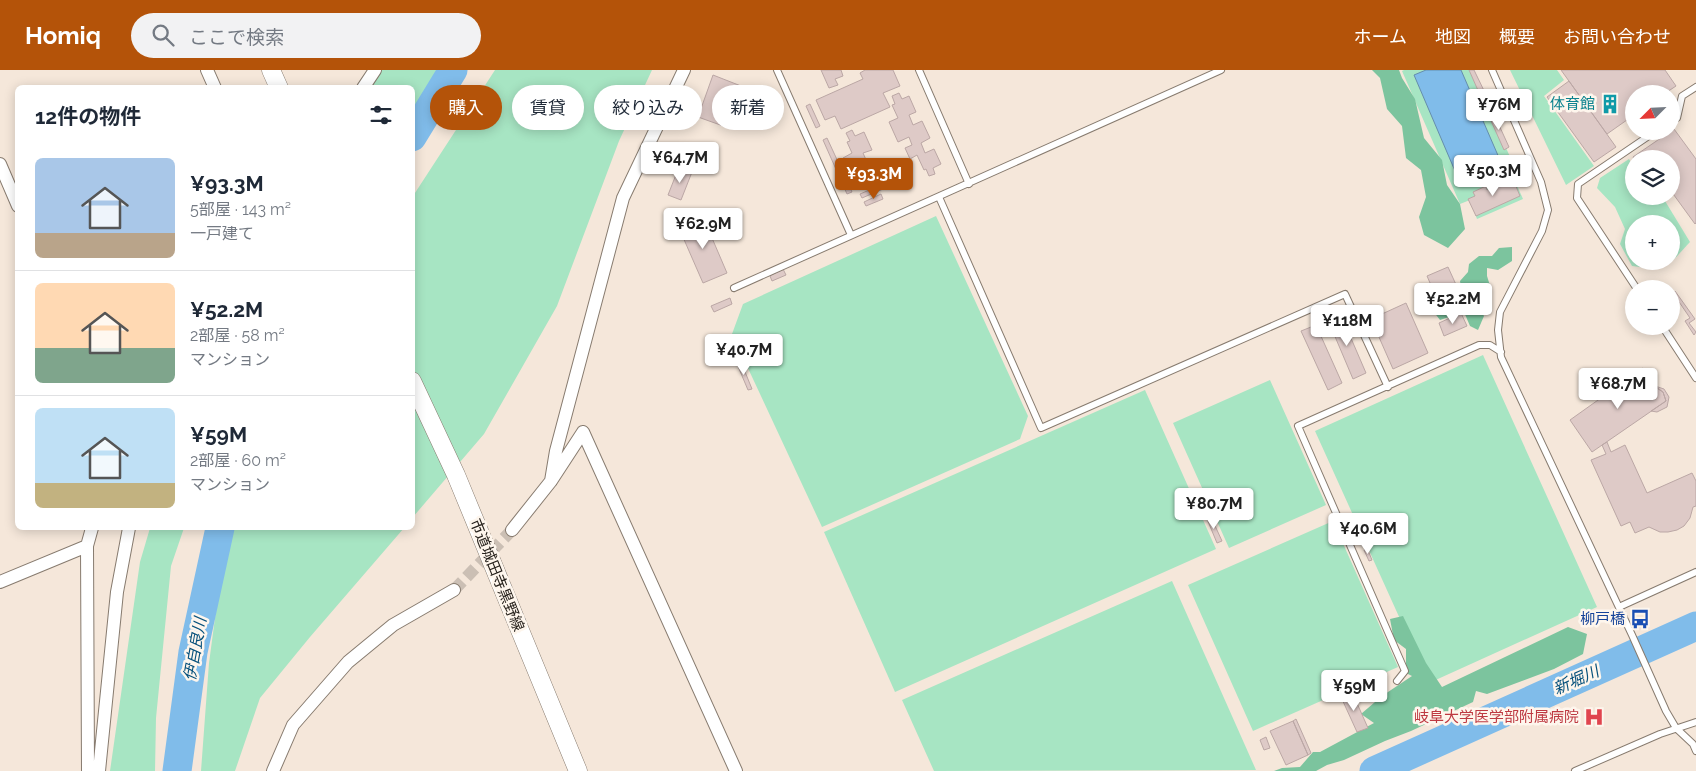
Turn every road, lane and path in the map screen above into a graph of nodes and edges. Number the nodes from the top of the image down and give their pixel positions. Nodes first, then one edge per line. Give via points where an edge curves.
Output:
1 (207, 70) edge
2 (271, 70) edge
3 (376, 70) edge
4 (684, 70) edge
5 (777, 70) edge
6 (919, 70) edge
7 (1221, 70) edge
8 (1492, 70) edge
9 (214, 85) edge
10 (278, 85) edge
11 (365, 85) edge
12 (1696, 87) edge
13 (1680, 105) edge
14 (1643, 140) edge
15 (0, 164) edge
16 (969, 184) junction
17 (939, 197) junction
18 (15, 199) edge
19 (851, 235) junction
20 (1631, 280) edge
21 (734, 288) dead end
22 (1668, 335) edge
23 (1501, 352) junction
24 (1696, 378) edge
25 (415, 387) edge
26 (1388, 387) junction
27 (551, 481) junction
28 (91, 530) edge
29 (129, 530) edge
30 (512, 530) tunnel mouth
31 (87, 546) junction
32 (1696, 572) edge
33 (0, 582) edge
34 (454, 590) tunnel mouth
35 (1619, 607) junction
36 (1396, 681) dead end
37 (1696, 722) edge
38 (1676, 728) junction
39 (1696, 751) edge
40 (88, 771) edge
41 (99, 771) edge
42 (273, 771) edge
43 (578, 771) edge
44 (736, 771) edge
45 (1575, 771) edge

1 - 9 street
2 - 10 street
3 - 11 street
4 - 27 street via 623,198 556,451
5 - 19 lane
6 - 16 lane
7 - 16 lane
8 - 23 lane via 1541,182 1548,210 1542,231 1500,312
12 - 13 lane via 1682,96
14 - 20 lane via 1578,184 1577,198
15 - 18 street
16 - 17 lane
17 - 19 lane
17 - 26 lane via 1041,428 1345,294
19 - 21 lane
22 - 24 lane
23 - 26 lane via 1490,345 1479,345
23 - 35 lane
25 - 43 street, 市道城田寺黒野線 via 456,475
26 - 36 lane via 1298,426 1405,671
27 - 30 street
27 - 44 street via 583,432
28 - 31 street
29 - 41 street via 117,592
31 - 33 street
31 - 40 street
32 - 35 lane
34 - 42 street via 393,625 348,662 294,725
35 - 38 lane
37 - 38 lane
38 - 39 lane
38 - 45 lane

